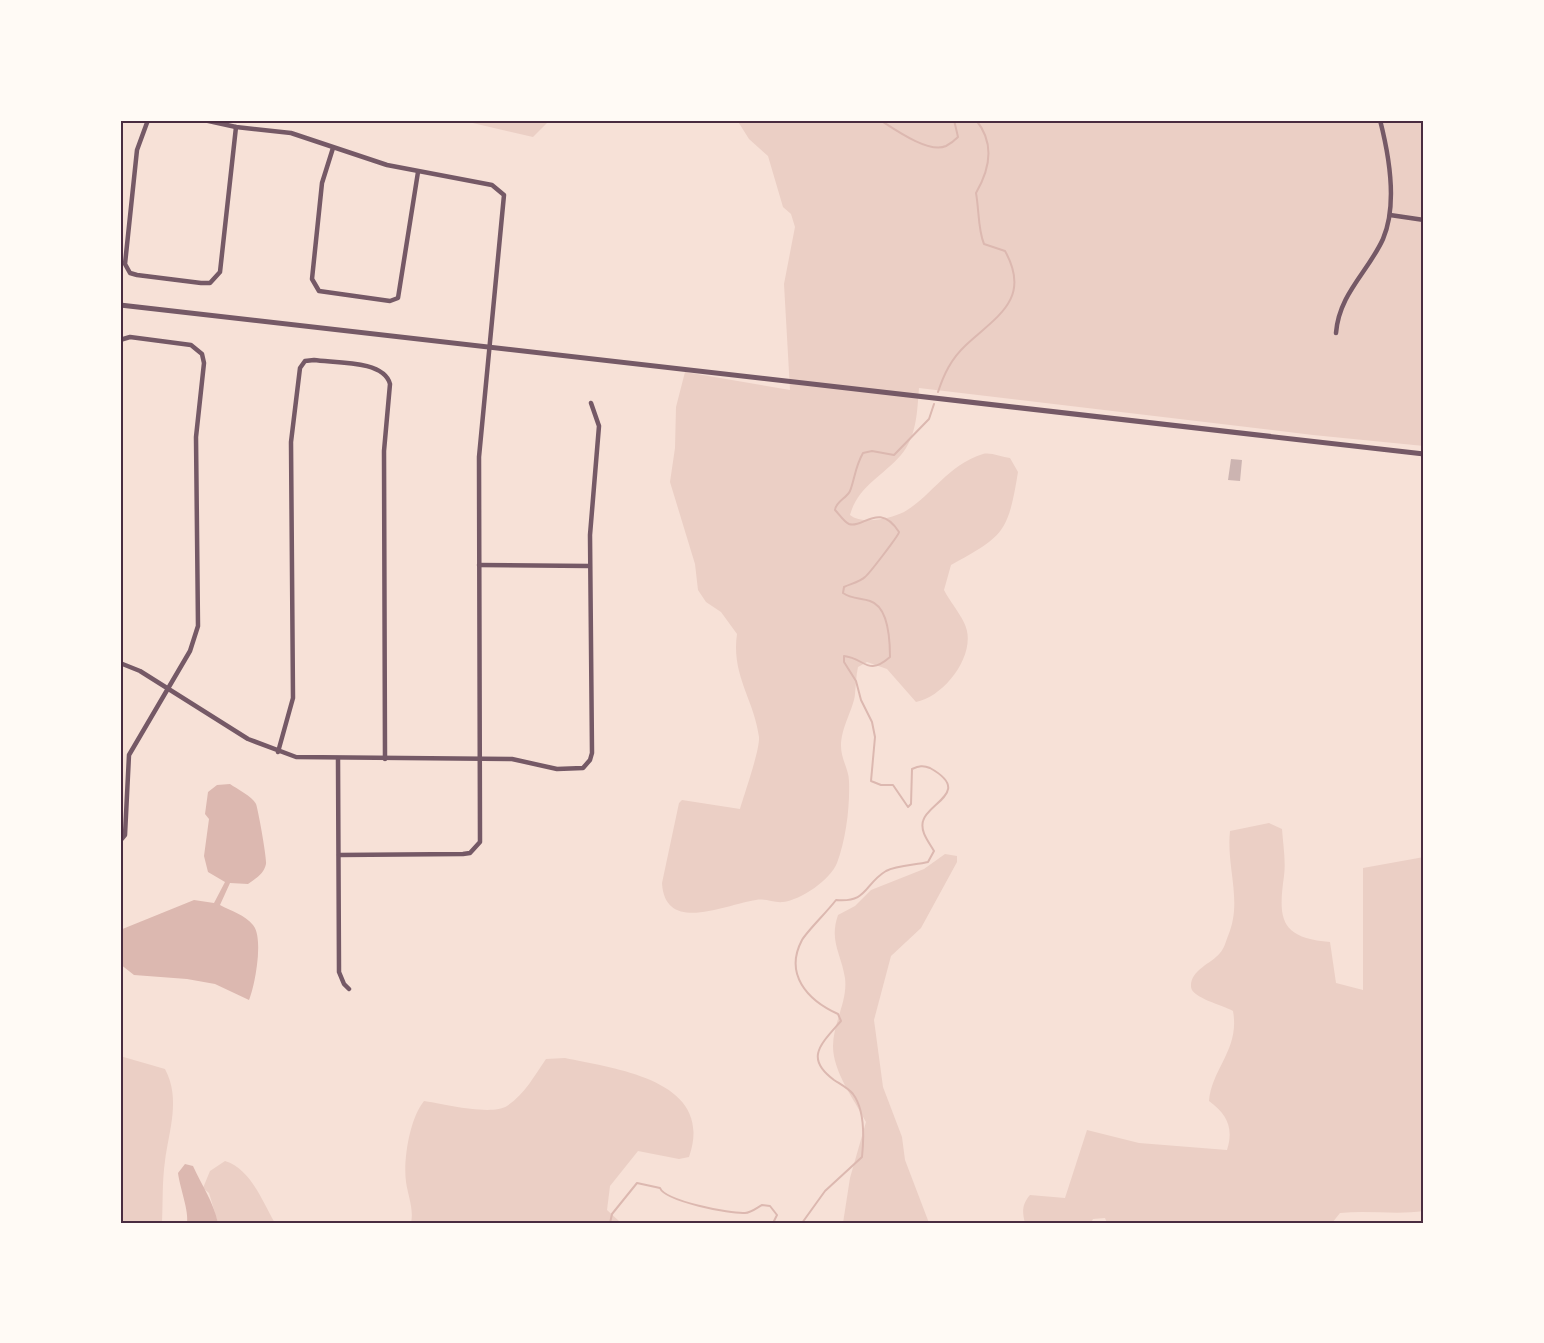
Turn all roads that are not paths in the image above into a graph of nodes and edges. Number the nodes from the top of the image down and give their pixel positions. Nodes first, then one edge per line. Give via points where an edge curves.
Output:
1 (147, 120) edge
2 (204, 120) edge
3 (1380, 120) edge
4 (236, 127) junction
5 (333, 148) junction
6 (418, 172) junction
7 (1390, 215) junction
8 (1424, 220) edge
9 (120, 305) edge
10 (1336, 333) dead end
11 (120, 340) edge
12 (489, 348) junction
13 (591, 403) dead end
14 (1424, 454) edge
15 (479, 565) junction
16 (589, 566) junction
17 (120, 663) edge
18 (168, 688) junction
19 (278, 752) junction
20 (120, 757) edge
21 (128, 759) junction
22 (338, 759) junction
23 (385, 759) junction
24 (480, 759) junction
25 (120, 841) edge
26 (339, 855) junction
27 (349, 988) dead end

1 - 4 street via 137,150 125,264 136,275 201,283 210,283 220,272
2 - 4 street
3 - 7 street via 1386,143
4 - 5 street via 291,133
5 - 6 street
5 - 6 street via 322,183 312,279 319,291 398,298
6 - 12 street via 492,186 504,195
7 - 8 street
7 - 10 street via 1383,240 1340,307
9 - 12 street
11 - 18 street via 191,345 202,354 204,363 196,437 198,626 190,651
12 - 14 street
12 - 15 street via 478,457
13 - 16 street via 599,426
15 - 16 street
15 - 24 street
16 - 24 street via 590,760 583,768 561,770 516,759
17 - 18 street
18 - 19 street via 248,739
18 - 21 street
19 - 22 street via 300,758
19 - 23 street via 293,698 292,426 300,368 314,360 380,369 389,377 384,451
20 - 21 street
21 - 25 street via 125,835
22 - 23 street
22 - 26 street
23 - 24 street
24 - 26 street via 480,842 470,853
26 - 27 street via 339,972

